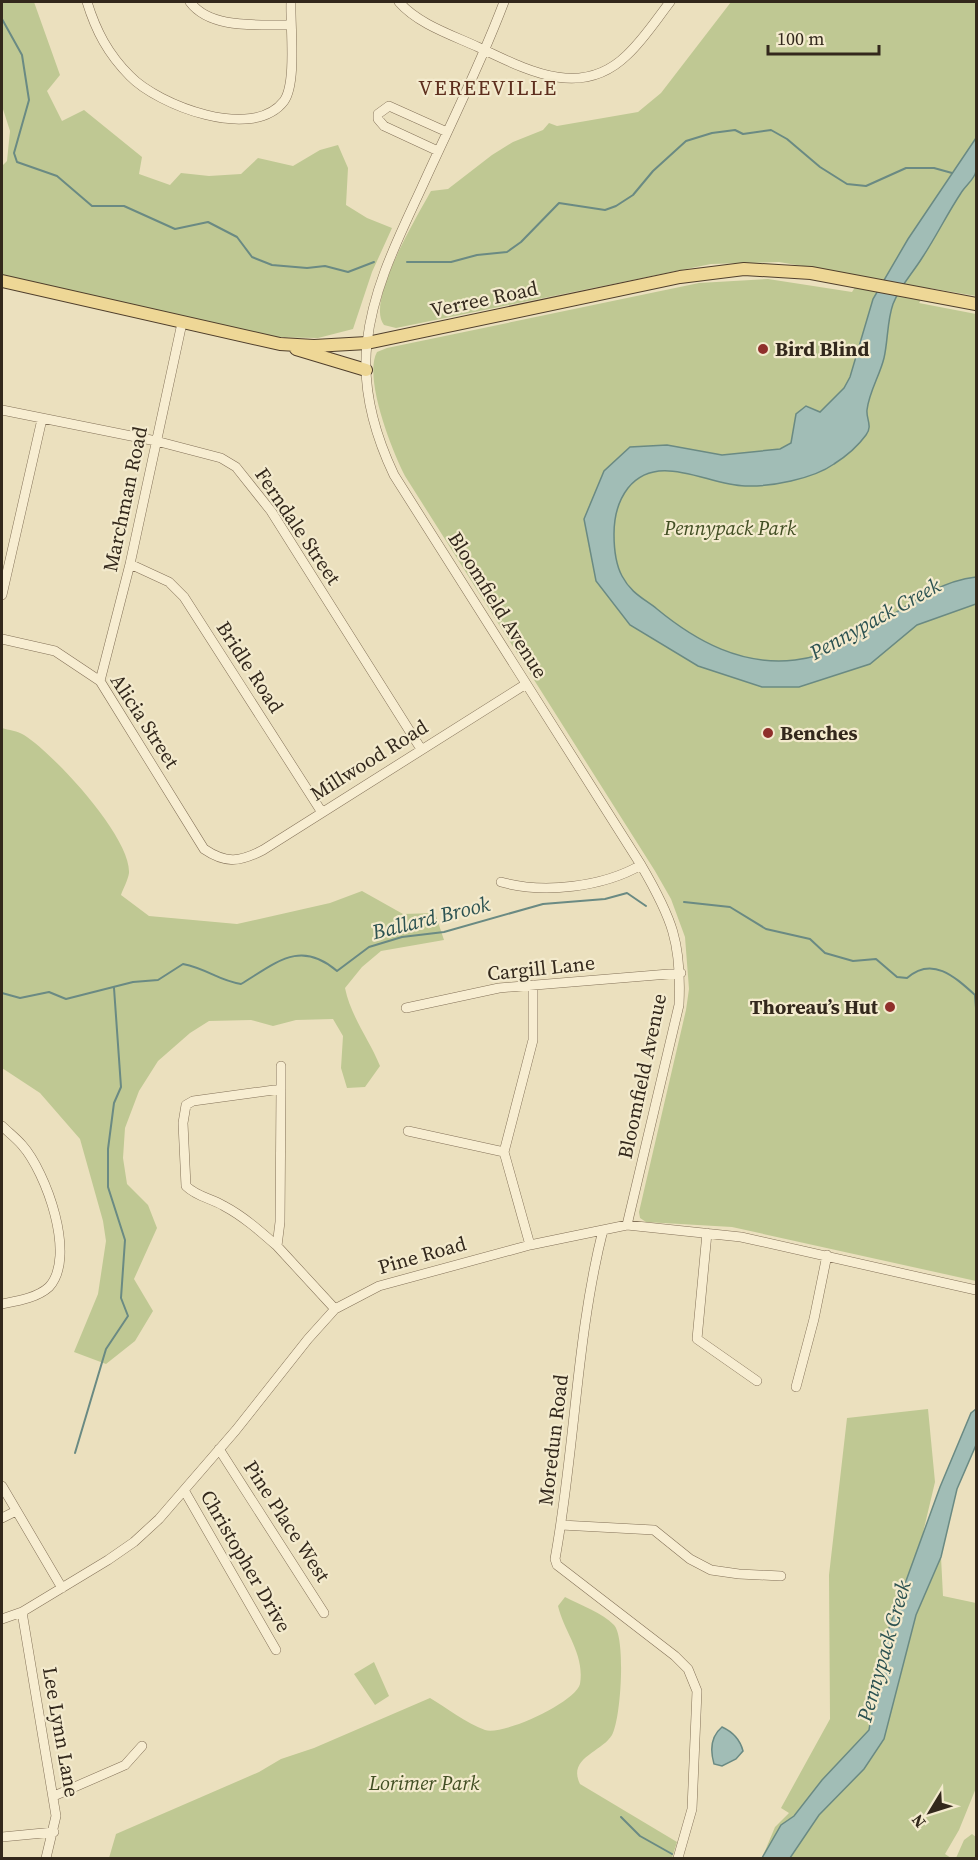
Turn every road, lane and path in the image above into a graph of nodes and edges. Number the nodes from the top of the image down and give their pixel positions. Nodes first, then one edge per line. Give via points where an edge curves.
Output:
1 (87, 2) edge
2 (190, 2) edge
3 (291, 2) edge
4 (399, 2) edge
5 (504, 2) edge
6 (667, 3) edge
7 (290, 25) junction
8 (485, 51) junction
9 (447, 132) junction
10 (438, 151) junction
11 (2, 281) edge
12 (976, 304) edge
13 (182, 323) junction
14 (367, 343) junction
15 (280, 344) junction
16 (366, 370) junction
17 (2, 410) edge
18 (42, 419) junction
19 (156, 441) junction
20 (130, 564) junction
21 (2, 595) edge
22 (2, 639) edge
23 (100, 681) junction
24 (526, 684) junction
25 (421, 749) junction
26 (321, 811) junction
27 (228, 861) joint
28 (641, 865) junction
29 (501, 882) dead end
30 (681, 973) junction
31 (533, 985) junction
32 (406, 1008) dead end
33 (280, 1066) dead end
34 (281, 1089) junction
35 (2, 1126) edge
36 (408, 1131) dead end
37 (504, 1152) junction
38 (627, 1225) junction
39 (603, 1230) junction
40 (707, 1233) junction
41 (530, 1245) junction
42 (277, 1246) junction
43 (826, 1255) junction
44 (976, 1290) edge
45 (2, 1304) edge
46 (335, 1309) junction
47 (757, 1381) dead end
48 (796, 1386) dead end
49 (219, 1449) junction
50 (2, 1485) edge
51 (184, 1490) junction
52 (16, 1512) junction
53 (2, 1518) edge
54 (561, 1525) junction
55 (781, 1576) dead end
56 (62, 1588) junction
57 (22, 1612) junction
58 (324, 1613) dead end
59 (2, 1619) edge
60 (276, 1650) dead end
61 (142, 1746) dead end
62 (54, 1796) junction
63 (54, 1832) junction
64 (2, 1837) edge
65 (46, 1858) edge
66 (678, 1858) edge

1 - 7 street via 101,40 131,77 158,97 219,118 267,114 284,101 291,83
2 - 7 street via 213,18 230,23
3 - 7 street
4 - 8 street via 418,17
5 - 8 street, Bloomfield Avenue
6 - 8 street via 645,37 626,57 593,76 547,77
8 - 9 street, Bloomfield Avenue
9 - 10 street, Bloomfield Avenue
9 - 10 street via 389,106 378,114 384,126
10 - 14 street, Bloomfield Avenue via 383,274
11 - 13 main road, Verree Road
12 - 14 main road, Verree Road via 776,270 713,271
13 - 15 main road, Verree Road
13 - 19 street, Marchman Road
14 - 15 main road, Verree Road
14 - 16 street, Bloomfield Avenue
15 - 16 main road
16 - 24 street, Bloomfield Avenue via 375,423 394,475
17 - 18 street, Ferndale Street
18 - 19 street, Ferndale Street
18 - 21 street
19 - 20 street, Marchman Road
19 - 25 street, Ferndale Street via 220,458 236,467 271,511
20 - 23 street, Marchman Road
20 - 26 street, Bridle Road via 170,582 184,597
22 - 23 street, Alicia Street via 55,651
23 - 27 street, Alicia Street via 204,849
24 - 25 street, Millwood Road
24 - 28 street, Bloomfield Avenue
25 - 26 street, Millwood Road
26 - 27 street, Millwood Road via 263,850
28 - 29 street via 602,883 523,888
28 - 30 street, Bloomfield Avenue via 671,921
30 - 31 street, Cargill Lane
30 - 38 street, Bloomfield Avenue via 674,1027
31 - 32 street, Cargill Lane via 499,988
31 - 37 street via 533,1040
33 - 34 street
34 - 42 street
34 - 42 street via 193,1101 186,1105 183,1123 186,1186 194,1194 240,1216
35 - 45 street via 23,1146 41,1175 62,1256 48,1287 33,1296
36 - 37 street
37 - 41 street
38 - 39 street, Pine Road
38 - 40 street, Pine Road
39 - 41 street, Pine Road
39 - 54 street, Moredun Road via 590,1279
40 - 43 street, Pine Road
40 - 47 street via 697,1339
41 - 46 street, Pine Road via 379,1286
42 - 46 street
43 - 44 street, Pine Road
43 - 48 street
46 - 49 street, Pine Road
49 - 51 street, Pine Road
49 - 58 street, Pine Place West
50 - 52 street
51 - 56 street, Pine Road via 134,1542
51 - 60 street, Christopher Drive
52 - 53 street
52 - 56 street
54 - 55 street via 654,1530 690,1559 711,1570
54 - 66 street, Moredun Road via 557,1565 675,1656 688,1669 697,1691 692,1809
56 - 57 street, Pine Road
57 - 59 street, Pine Road
57 - 62 street, Lee Lynn Lane
61 - 62 street via 125,1765
62 - 63 street, Lee Lynn Lane
63 - 64 street
63 - 65 street, Lee Lynn Lane

